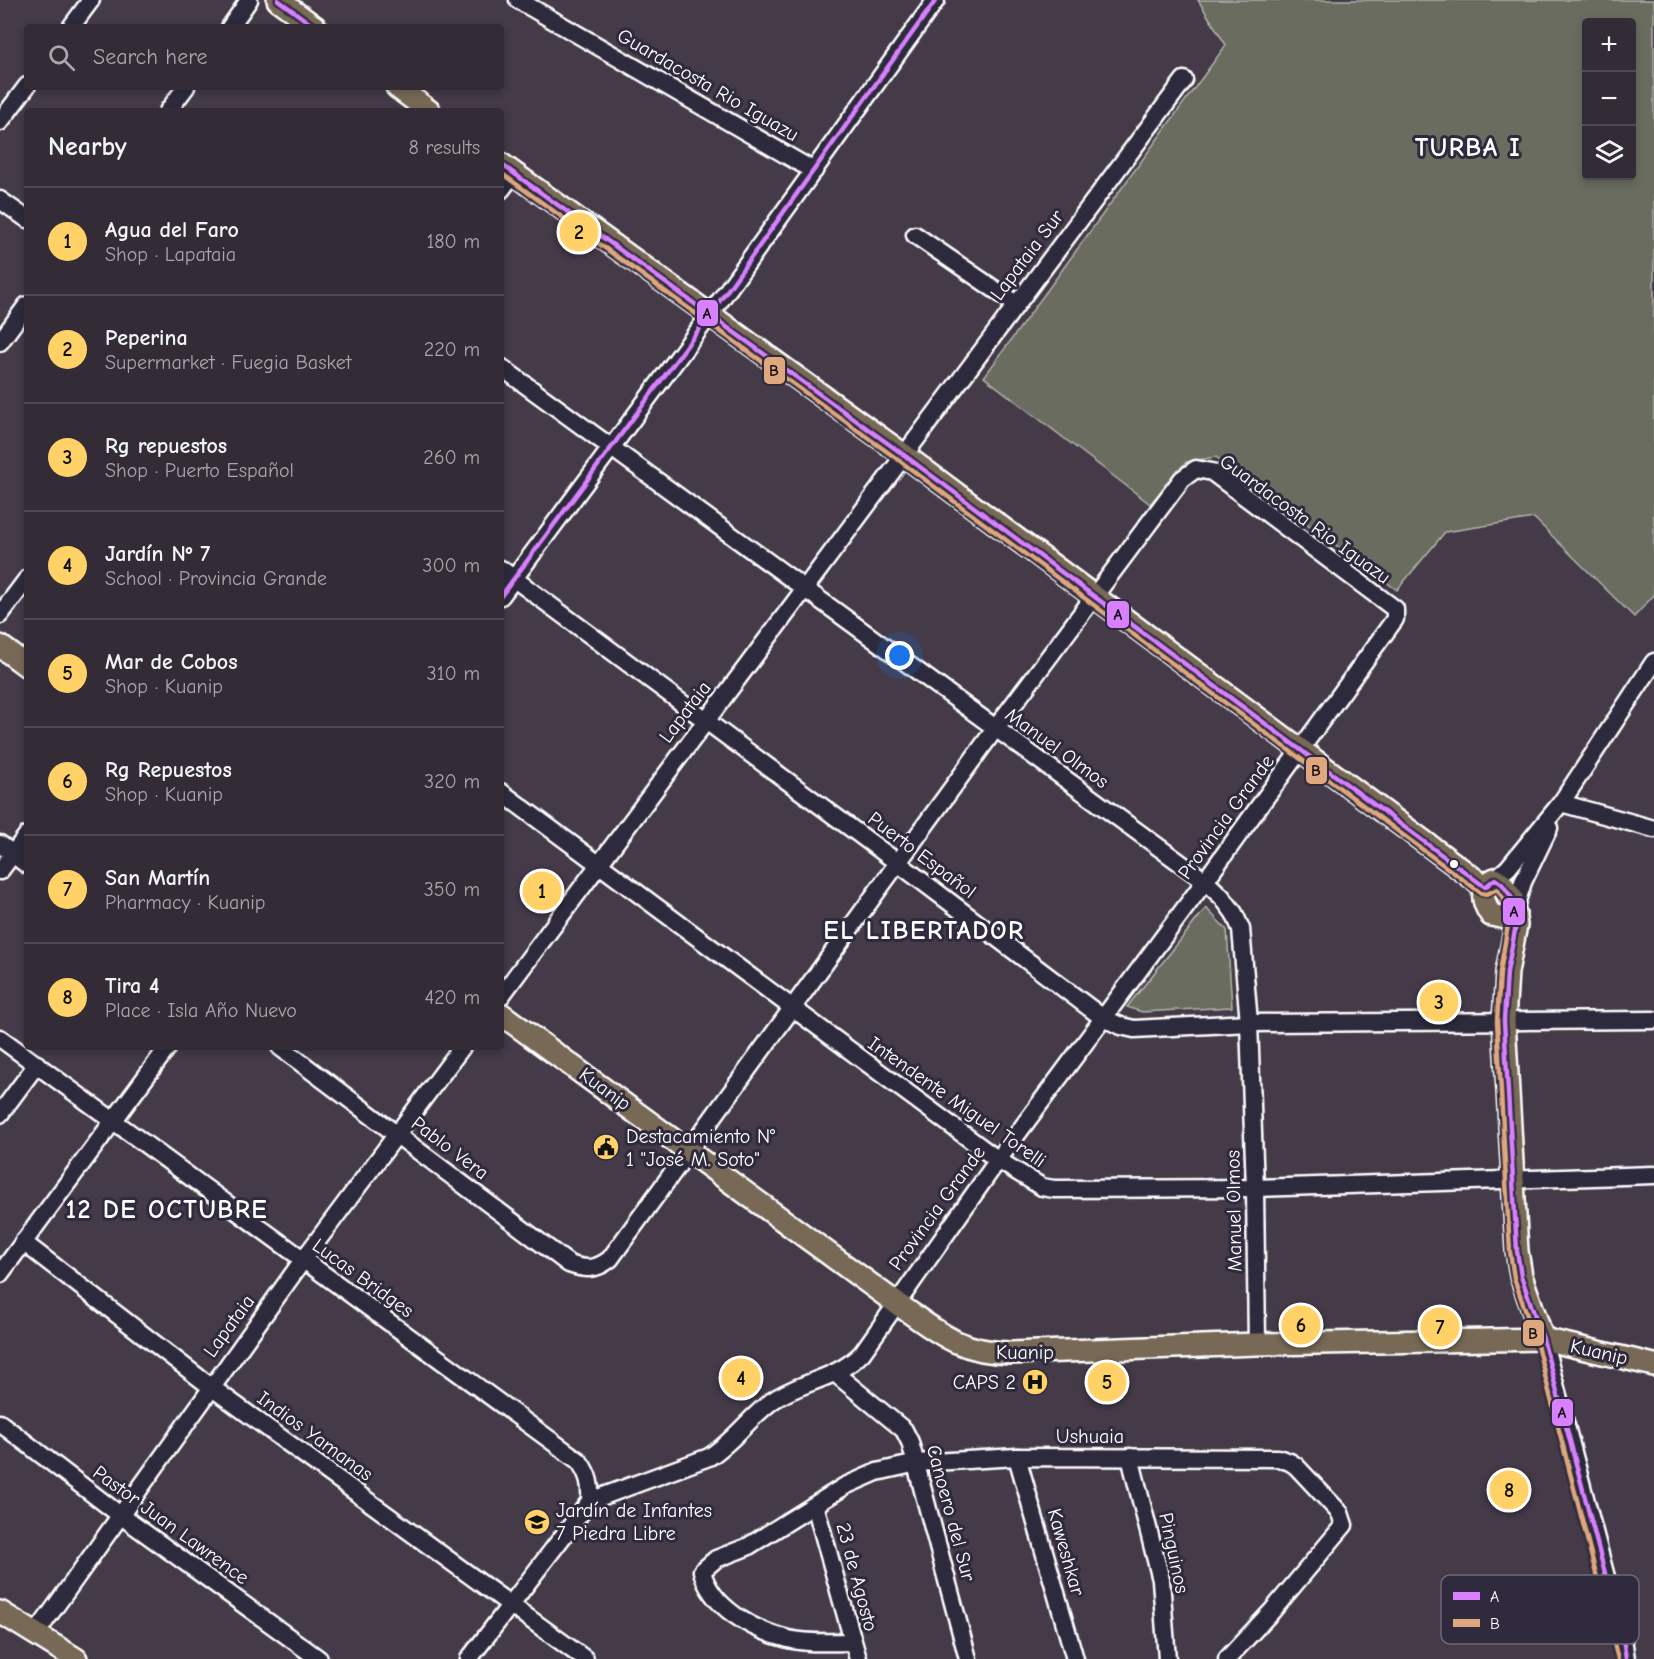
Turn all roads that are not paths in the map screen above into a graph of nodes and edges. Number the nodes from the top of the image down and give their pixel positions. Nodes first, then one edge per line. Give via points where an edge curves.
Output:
1 (92, 0) edge
2 (249, 0) edge
3 (278, 0) edge
4 (518, 0) edge
5 (936, 0) edge
6 (73, 24) edge
7 (232, 24) edge
8 (311, 24) edge
9 (1184, 80) dead end
10 (24, 90) edge
11 (184, 90) edge
12 (401, 90) edge
13 (170, 108) edge
14 (425, 108) edge
15 (0, 122) edge
16 (507, 168) edge
17 (814, 171) junction
18 (0, 200) edge
19 (24, 217) edge
20 (915, 235) dead end
21 (1016, 304) junction
22 (24, 309) edge
23 (709, 316) junction
24 (0, 342) edge
25 (504, 369) edge
26 (612, 447) junction
27 (904, 455) junction
28 (507, 574) edge
29 (24, 583) edge
30 (805, 589) junction
31 (1094, 598) junction
32 (0, 615) edge
33 (1395, 619) joint
34 (0, 646) edge
35 (1654, 662) edge
36 (24, 664) edge
37 (706, 720) junction
38 (995, 729) junction
39 (1301, 750) junction
40 (504, 794) edge
41 (1561, 802) junction
42 (1654, 829) edge
43 (24, 837) edge
44 (6, 849) edge
45 (24, 862) edge
46 (598, 863) junction
47 (898, 863) junction
48 (0, 871) edge
49 (1205, 881) junction
50 (1490, 883) junction
51 (1515, 910) junction
52 (1491, 915) junction
53 (1507, 972) junction
54 (504, 992) edge
55 (793, 1009) junction
56 (504, 1016) edge
57 (1103, 1018) junction
58 (1504, 1020) junction
59 (1654, 1020) edge
60 (1249, 1023) junction
61 (0, 1038) edge
62 (166, 1050) edge
63 (284, 1050) edge
64 (460, 1050) edge
65 (37, 1064) junction
66 (0, 1114) edge
67 (114, 1121) junction
68 (397, 1134) junction
69 (689, 1151) junction
70 (998, 1160) junction
71 (1654, 1175) edge
72 (1513, 1180) junction
73 (1255, 1188) junction
74 (22, 1242) junction
75 (303, 1260) junction
76 (0, 1274) edge
77 (896, 1303) junction
78 (1543, 1339) junction
79 (1257, 1344) junction
80 (1654, 1365) edge
81 (836, 1374) junction
82 (211, 1387) junction
83 (0, 1423) edge
84 (1017, 1457) junction
85 (1130, 1457) junction
86 (917, 1463) junction
87 (590, 1502) junction
88 (815, 1505) junction
89 (120, 1515) junction
90 (1605, 1575) edge
91 (511, 1605) junction
92 (0, 1612) edge
93 (35, 1635) junction
94 (853, 1642) junction
95 (1624, 1644) edge
96 (76, 1659) edge
97 (319, 1659) edge
98 (469, 1659) edge
99 (585, 1659) edge
100 (858, 1659) edge
101 (968, 1659) edge
102 (1075, 1659) edge
103 (1167, 1659) edge
104 (1227, 1659) edge
105 (1626, 1659) edge

1 - 6 street
2 - 7 street
3 - 8 main road
4 - 17 street, Guardacosta Rio Iguazu
5 - 17 street
9 - 21 street, Lapataia Sur
10 - 15 street
11 - 13 street
12 - 14 main road
16 - 23 main road
17 - 23 street
18 - 19 street
20 - 21 street
21 - 27 street, Lapataia Sur
22 - 24 street
23 - 26 street
23 - 27 main road
25 - 26 street, Manuel Olmos
26 - 28 street
26 - 30 street, Manuel Olmos
27 - 30 street, Lapataia
27 - 31 main road
28 - 37 street, Puerto Español
29 - 32 street
30 - 37 street, Lapataia
30 - 38 street, Manuel Olmos
31 - 33 street, Guardacosta Rio Iguazu via 1182,479 1196,469 1212,472 1395,609
31 - 38 street
31 - 39 main road
33 - 39 street, Provincia Grande
34 - 36 main road
35 - 41 street
37 - 46 street, Lapataia
37 - 47 street, Puerto Español
38 - 47 street
38 - 49 street, Manuel Olmos
39 - 49 street, Provincia Grande
39 - 50 main road
40 - 46 street, Intendente Miguel Torelli
41 - 42 street
41 - 50 street via 1508,868
41 - 51 street via 1523,882
43 - 44 street
44 - 45 street
44 - 48 street
46 - 54 street, Lapataia
46 - 55 street, Intendente Miguel Torelli
47 - 55 street
47 - 57 street, Puerto Español
49 - 57 street, Provincia Grande
49 - 60 street, Manuel Olmos via 1228,905 1241,929
50 - 51 main road via 1502,884 1508,890
50 - 52 main road via 1483,897
51 - 52 main road via 1506,918
51 - 53 main road
52 - 53 main road
53 - 58 main road
55 - 69 street
55 - 70 street, Intendente Miguel Torelli
56 - 69 main road, Kuanip
57 - 60 street, Puerto Español via 1134,1029
57 - 70 street, Provincia Grande
58 - 59 street, Puerto Español
58 - 60 street, Puerto Español
58 - 72 main road
60 - 73 street, Manuel Olmos
61 - 65 street, Lucas Bridges
62 - 67 street
63 - 68 street, Pablo Vera
64 - 68 street, Lapataia
65 - 66 street
65 - 67 street, Lucas Bridges
67 - 74 street
67 - 75 street, Lucas Bridges
68 - 69 street, Pablo Vera via 569,1264 584,1269 599,1268 610,1259
68 - 75 street, Lapataia
69 - 77 main road, Kuanip
70 - 73 street, Intendente Miguel Torelli via 1042,1187 1054,1189
70 - 77 street, Provincia Grande
71 - 72 street, Intendente Miguel Torelli
72 - 73 street, Intendente Miguel Torelli
72 - 78 main road via 1521,1276
73 - 79 street, Manuel Olmos
74 - 76 street
74 - 82 street, Indios Yamanas
75 - 82 street, Lapataia
75 - 87 street, Lucas Bridges via 579,1461 591,1486
77 - 79 main road, Kuanip via 958,1344 990,1352
77 - 81 street, Provincia Grande via 862,1353
78 - 79 main road, Kuanip
78 - 80 main road, Kuanip
78 - 90 street
81 - 86 street, Canoero del Sur via 904,1430
81 - 87 street, Provincia Grande via 773,1401 709,1457
82 - 89 street, Lapataia
82 - 91 street, Indios Yamanas
83 - 89 street, Pastor Juan Lawrence
84 - 85 street, Ushuaia
84 - 86 street, Ushuaia
84 - 102 street, Kaweshkar
85 - 103 street, Pinguinos via 1161,1580
85 - 104 street, Ushuaia via 1278,1458 1290,1462 1340,1513 1344,1525 1336,1536
86 - 88 street, Ushuaia via 877,1472
86 - 101 street, Canoero del Sur
87 - 91 street
88 - 94 street, 23 de Agosto
88 - 94 street, Ushuaia via 747,1547 708,1564 702,1571 706,1586 733,1615 763,1630 788,1639
89 - 93 street, Lapataia
89 - 97 street, Pastor Juan Lawrence
91 - 98 street
91 - 99 street, Indios Yamanas
92 - 93 main road
93 - 96 main road
94 - 100 street, 23 de Agosto
95 - 105 street

